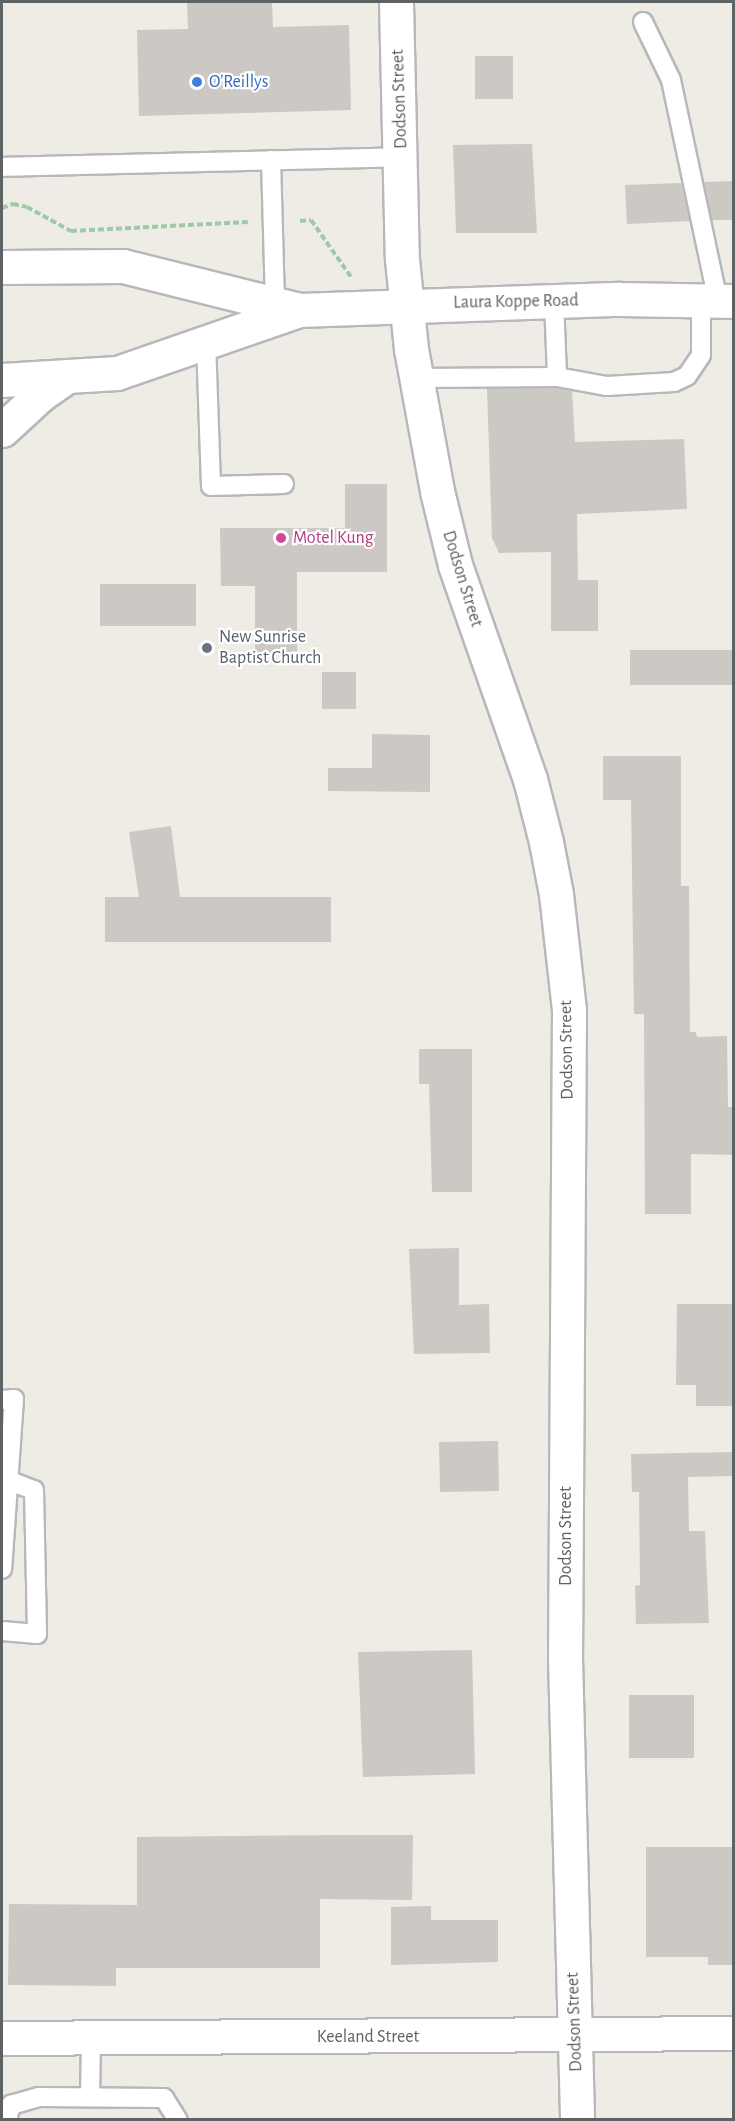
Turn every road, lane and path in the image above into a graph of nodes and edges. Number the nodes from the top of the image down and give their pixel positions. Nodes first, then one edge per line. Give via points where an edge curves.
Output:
1 (396, 2) edge
2 (643, 22) dead end
3 (402, 157) junction
4 (271, 160) junction
5 (2, 167) edge
6 (2, 208) edge
7 (300, 221) dead end
8 (249, 222) dead end
9 (2, 267) edge
10 (356, 284) dead end
11 (554, 301) junction
12 (718, 301) edge
13 (406, 304) junction
14 (287, 307) junction
15 (206, 342) junction
16 (66, 377) junction
17 (557, 377) junction
18 (417, 378) junction
19 (2, 380) edge
20 (2, 430) edge
21 (284, 484) dead end
22 (2, 1400) edge
23 (5, 1478) edge
24 (2, 1569) edge
25 (2, 1631) edge
26 (734, 2032) edge
27 (575, 2035) junction
28 (2, 2038) edge
29 (91, 2038) junction
30 (90, 2097) junction
31 (8, 2120) edge
32 (178, 2120) edge
33 (578, 2120) edge

1 - 3 street, Dodson Street
2 - 12 lane via 671,80
3 - 4 lane
3 - 13 street, Dodson Street
4 - 5 lane
4 - 14 lane
6 - 8 path via 13,204 27,207 71,231
7 - 10 path via 311,220
9 - 14 street, Laura Koppe Road via 123,266
11 - 12 street, Laura Koppe Road
11 - 13 street, Laura Koppe Road
11 - 17 lane
12 - 17 lane via 701,355 687,376 674,382 607,386
13 - 14 street, Laura Koppe Road
13 - 18 street, Dodson Street
14 - 15 street, Laura Koppe Road
15 - 16 street, Laura Koppe Road via 117,373
15 - 21 lane via 211,486
16 - 19 street, Laura Koppe Road
16 - 20 street via 40,394
17 - 18 lane
18 - 27 street, Dodson Street via 436,491 455,565 530,779 546,842 569,1010 565,1658
22 - 23 lane via 14,1399
23 - 24 lane
23 - 25 lane via 34,1490 37,1634
26 - 27 street, Keeland Street
27 - 29 street, Keeland Street
27 - 33 street, Dodson Street
28 - 29 street, Keeland Street
29 - 30 lane
30 - 31 lane via 39,2097 11,2104
30 - 32 lane via 164,2098

